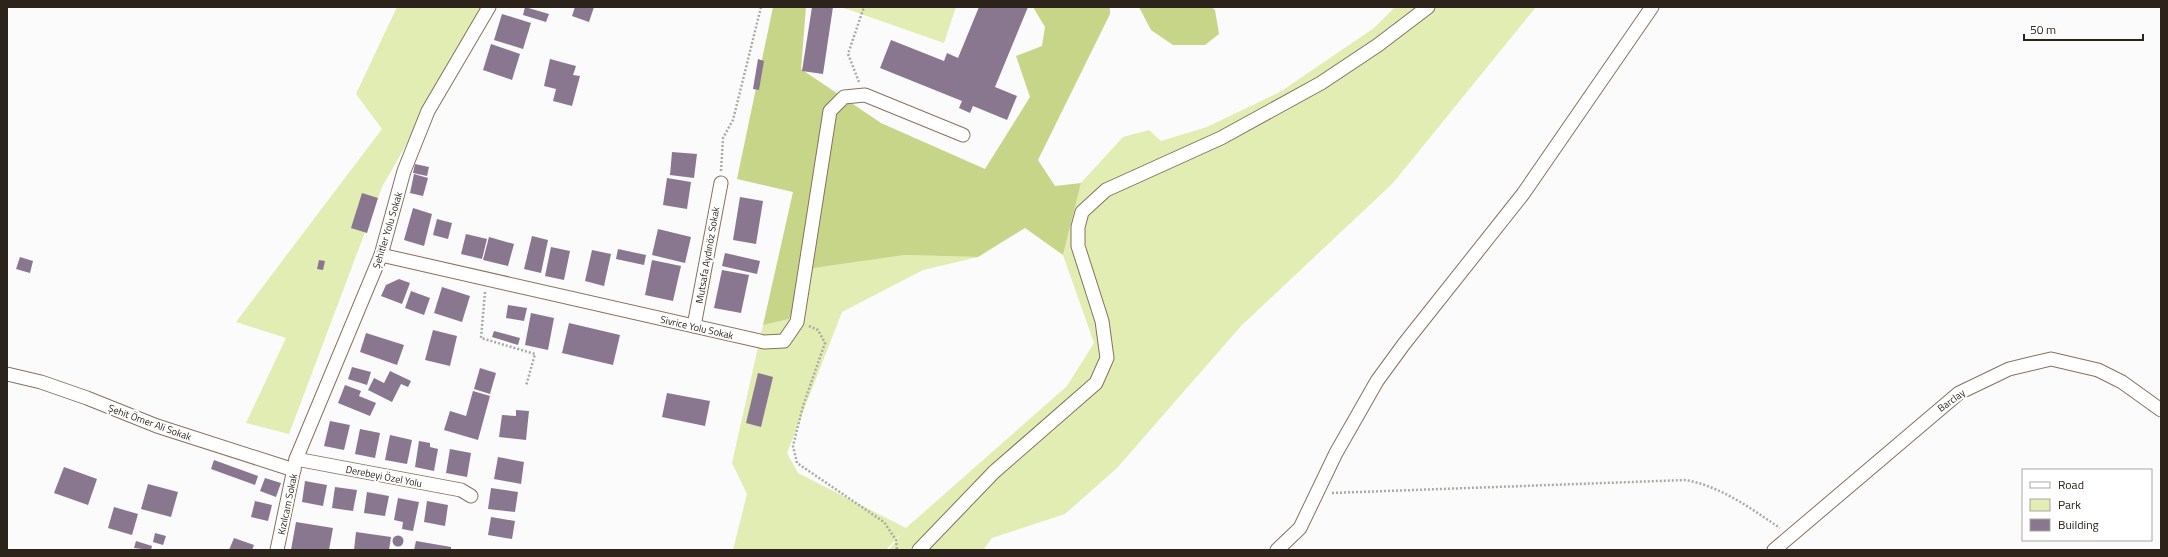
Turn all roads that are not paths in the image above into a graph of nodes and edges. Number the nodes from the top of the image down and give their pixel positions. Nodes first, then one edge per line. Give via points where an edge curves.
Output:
1 (489, 7) edge
2 (1428, 7) edge
3 (1652, 7) edge
4 (963, 135) dead end
5 (721, 183) road end
6 (381, 255) junction
7 (694, 326) junction
8 (7, 374) edge
9 (2161, 410) edge
10 (295, 465) junction
11 (471, 496) dead end
12 (277, 550) edge
13 (918, 550) edge
14 (1277, 550) edge
15 (1774, 550) edge

1 - 6 street, Şehitler Yolu Sokak via 428,111 404,171
2 - 13 street via 1378,45 1321,83 1221,138 1106,190 1082,212 1078,227 1078,246 1102,321 1107,358 1096,383 994,472
3 - 14 street via 1523,194 1377,381 1336,453 1300,528
4 - 7 street, Sivrice Yolu Sokak via 865,95 844,98 830,111 797,322 784,341 764,342
5 - 7 street, Mutsafa Aydınöz Sokak
6 - 7 street, Sivrice Yolu Sokak
6 - 10 street, Şehitler Yolu Sokak
8 - 10 street, Şehit Ömer Ali Sokak via 41,382 157,426
9 - 15 street, Barclay via 2122,382 2098,370 2051,359 2009,368 1959,392
10 - 11 street, Derebeyi Özel Yolu via 461,490
10 - 12 street, Kızılcam Sokak

